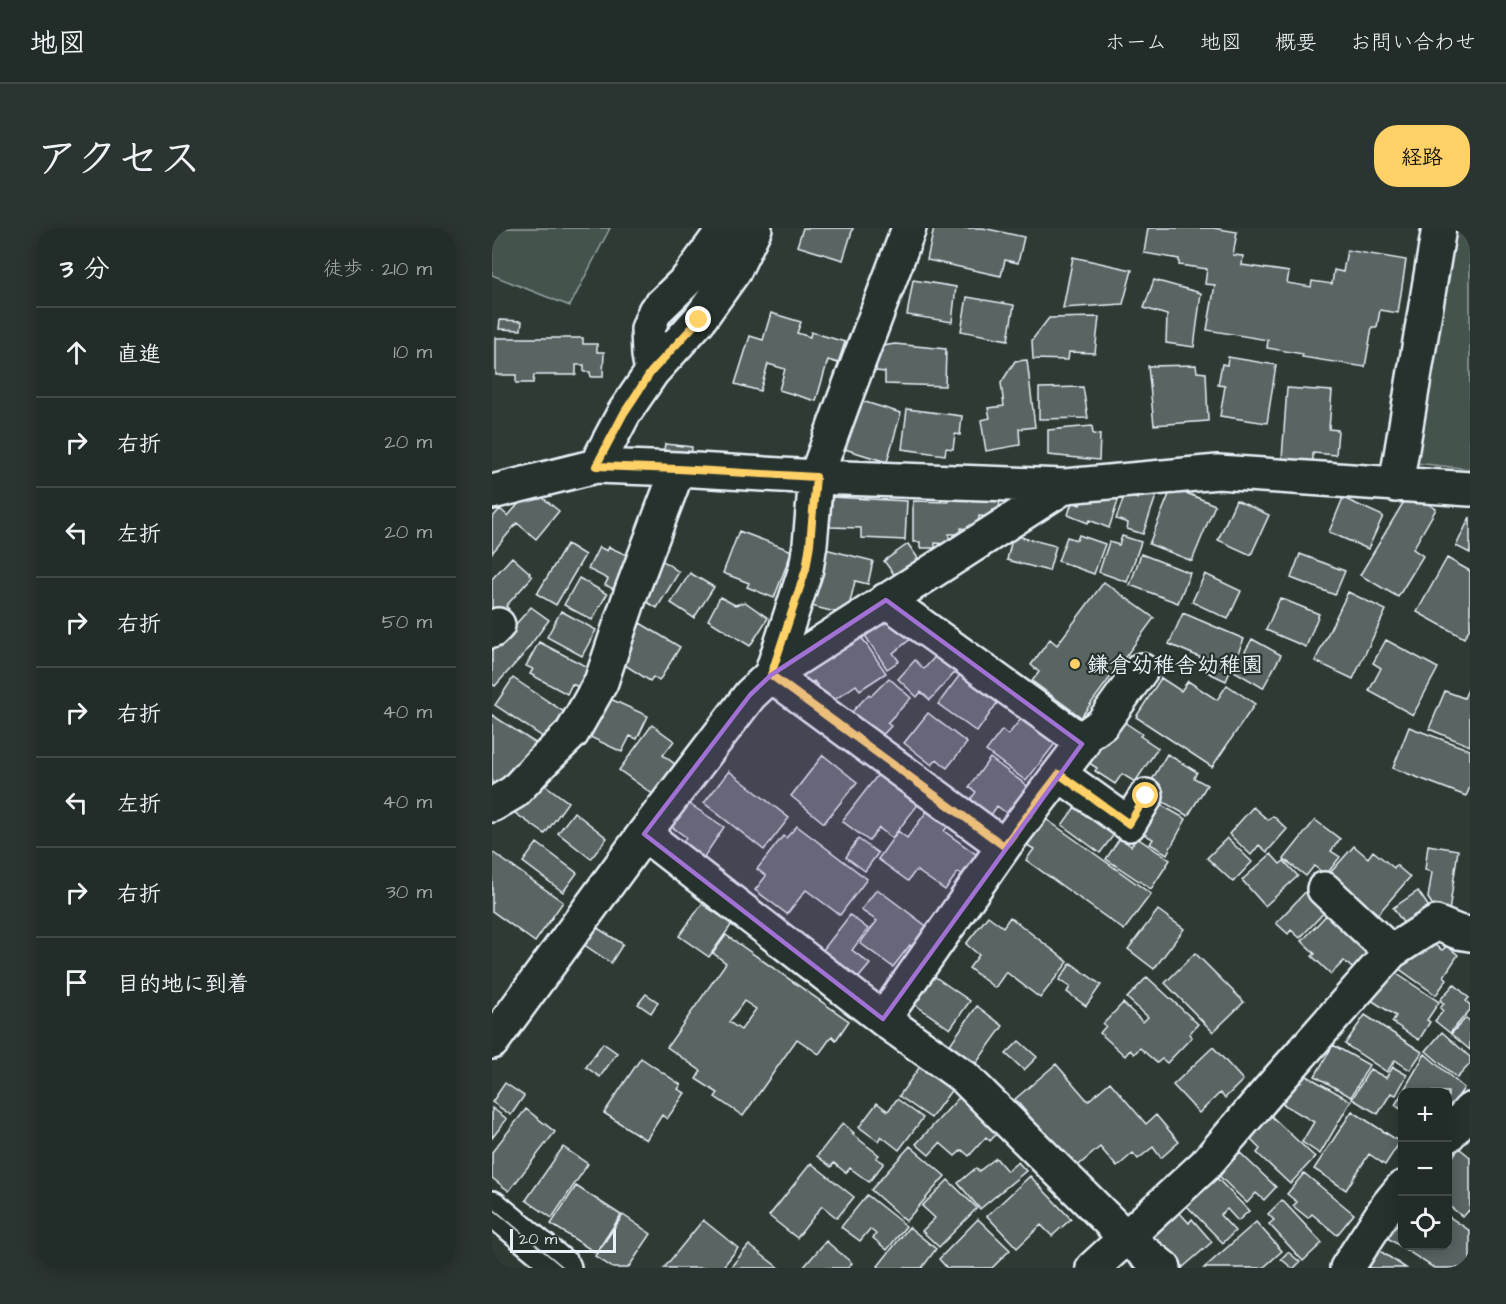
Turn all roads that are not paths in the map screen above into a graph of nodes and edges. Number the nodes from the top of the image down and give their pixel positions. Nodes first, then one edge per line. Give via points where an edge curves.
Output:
1 (724, 228) edge
2 (755, 228) edge
3 (909, 228) edge
4 (1439, 228) edge
5 (651, 372) junction
6 (596, 466) junction
7 (678, 469) junction
8 (816, 477) junction
9 (1395, 485) junction
10 (1065, 486) junction
11 (1470, 489) edge
12 (492, 492) edge
13 (886, 600) junction
14 (1141, 670) dead end
15 (771, 675) junction
16 (1080, 740) junction
17 (1059, 774) junction
18 (1146, 796) dead end
19 (492, 805) edge
20 (644, 834) junction
21 (1004, 846) junction
22 (1324, 889) dead end
23 (1466, 942) edge
24 (1391, 952) junction
25 (883, 1019) junction
26 (492, 1042) edge
27 (1470, 1110) edge
28 (1452, 1130) edge
29 (1398, 1193) edge
30 (492, 1208) edge
31 (1125, 1237) junction
32 (564, 1268) edge
33 (1093, 1268) edge
34 (1164, 1268) edge
35 (1347, 1268) edge

1 - 5 street via 688,279 655,310 648,329
2 - 5 street via 734,271 699,320
3 - 8 street
4 - 9 street
5 - 6 street
6 - 7 street
6 - 12 street
7 - 8 street
7 - 19 street via 601,682 572,733 514,792
8 - 10 street
8 - 15 street via 806,569
9 - 10 street via 1218,472
9 - 11 street
10 - 13 street
13 - 15 street
13 - 16 street
14 - 16 street via 1102,724
15 - 20 street via 750,695
15 - 21 street
16 - 17 street via 1082,744
17 - 18 street via 1129,824
17 - 21 street
20 - 25 street
20 - 26 street
21 - 25 street
22 - 24 street
23 - 24 street via 1436,923
24 - 31 street via 1205,1165
25 - 31 street via 964,1077
27 - 28 street
29 - 35 street
30 - 32 street
31 - 33 street
31 - 34 street

